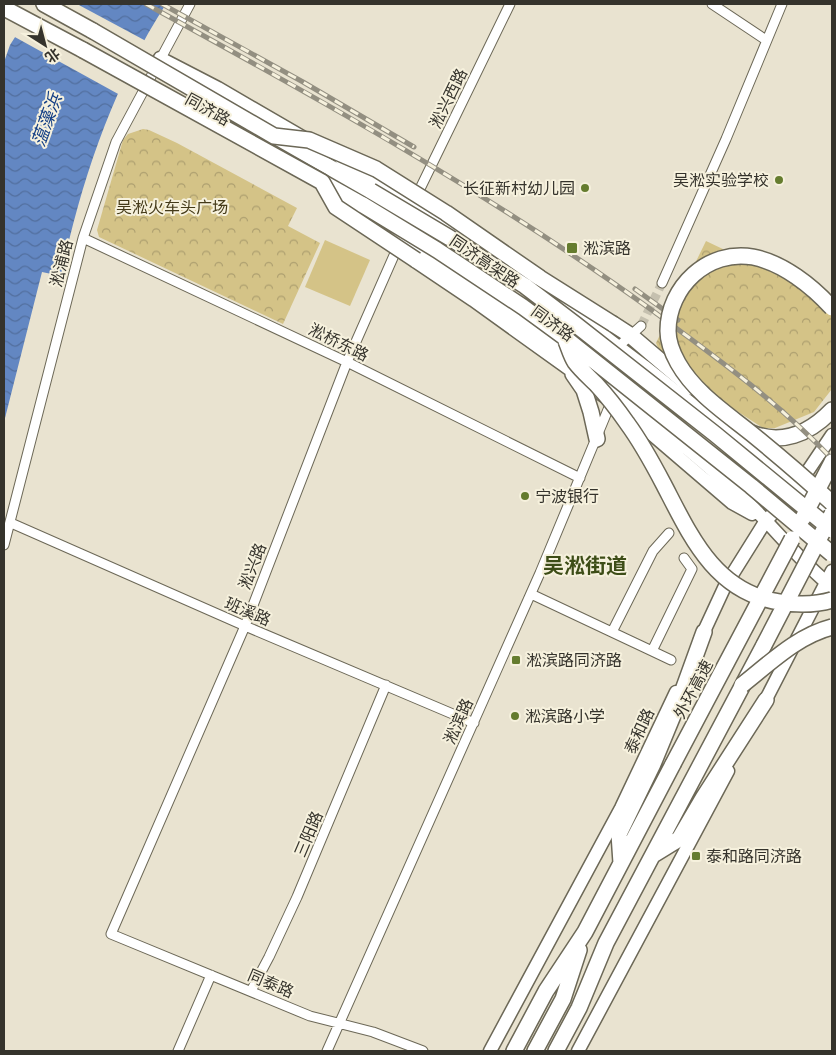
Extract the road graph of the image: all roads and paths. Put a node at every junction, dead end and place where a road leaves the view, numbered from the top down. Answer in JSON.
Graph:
{"nodes":[{"id":1,"x":44,"y":4,"type":"edge"},
{"id":2,"x":190,"y":4,"type":"edge"},
{"id":3,"x":510,"y":4,"type":"edge"},
{"id":4,"x":712,"y":4,"type":"edge"},
{"id":5,"x":782,"y":4,"type":"edge"},
{"id":6,"x":4,"y":8,"type":"edge"},
{"id":7,"x":766,"y":40,"type":"junction"},
{"id":8,"x":160,"y":58,"type":"junction"},
{"id":9,"x":144,"y":92,"type":"junction"},
{"id":10,"x":274,"y":136,"type":"junction"},
{"id":11,"x":322,"y":182,"type":"junction"},
{"id":12,"x":412,"y":204,"type":"junction"},
{"id":13,"x":83,"y":238,"type":"junction"},
{"id":14,"x":401,"y":239,"type":"junction"},
{"id":15,"x":662,"y":283,"type":"tunnel mouth"},
{"id":16,"x":832,"y":308,"type":"edge"},
{"id":17,"x":636,"y":331,"type":"junction"},
{"id":18,"x":564,"y":338,"type":"junction"},
{"id":19,"x":619,"y":346,"type":"junction"},
{"id":20,"x":347,"y":362,"type":"junction"},
{"id":21,"x":566,"y":364,"type":"junction"},
{"id":22,"x":644,"y":366,"type":"junction"},
{"id":23,"x":612,"y":400,"type":"junction"},
{"id":24,"x":628,"y":400,"type":"junction"},
{"id":25,"x":832,"y":410,"type":"edge"},
{"id":26,"x":832,"y":435,"type":"edge"},
{"id":27,"x":597,"y":438,"type":"junction"},
{"id":28,"x":832,"y":462,"type":"edge"},
{"id":29,"x":580,"y":478,"type":"junction"},
{"id":30,"x":797,"y":487,"type":"junction"},
{"id":31,"x":832,"y":503,"type":"edge"},
{"id":32,"x":832,"y":515,"type":"edge"},
{"id":33,"x":765,"y":522,"type":"junction"},
{"id":34,"x":10,"y":523,"type":"junction"},
{"id":35,"x":832,"y":530,"type":"edge"},
{"id":36,"x":670,"y":533,"type":"dead end"},
{"id":37,"x":4,"y":545,"type":"edge"},
{"id":38,"x":832,"y":554,"type":"edge"},
{"id":39,"x":684,"y":558,"type":"dead end"},
{"id":40,"x":830,"y":580,"type":"edge"},
{"id":41,"x":530,"y":594,"type":"junction"},
{"id":42,"x":832,"y":600,"type":"edge"},
{"id":43,"x":245,"y":626,"type":"junction"},
{"id":44,"x":832,"y":627,"type":"edge"},
{"id":45,"x":612,"y":632,"type":"junction"},
{"id":46,"x":704,"y":632,"type":"junction"},
{"id":47,"x":652,"y":651,"type":"junction"},
{"id":48,"x":671,"y":660,"type":"dead end"},
{"id":49,"x":386,"y":685,"type":"junction"},
{"id":50,"x":742,"y":685,"type":"junction"},
{"id":51,"x":766,"y":700,"type":"junction"},
{"id":52,"x":474,"y":722,"type":"junction"},
{"id":53,"x":652,"y":856,"type":"junction"},
{"id":54,"x":621,"y":863,"type":"junction"},
{"id":55,"x":584,"y":932,"type":"junction"},
{"id":56,"x":111,"y":934,"type":"joint"},
{"id":57,"x":606,"y":943,"type":"junction"},
{"id":58,"x":211,"y":975,"type":"junction"},
{"id":59,"x":251,"y":991,"type":"junction"},
{"id":60,"x":563,"y":999,"type":"junction"},
{"id":61,"x":339,"y":1024,"type":"junction"},
{"id":62,"x":178,"y":1051,"type":"edge"},
{"id":63,"x":328,"y":1051,"type":"edge"},
{"id":64,"x":423,"y":1051,"type":"edge"},
{"id":65,"x":490,"y":1051,"type":"edge"},
{"id":66,"x":514,"y":1051,"type":"edge"},
{"id":67,"x":535,"y":1051,"type":"edge"},
{"id":68,"x":556,"y":1051,"type":"edge"},
{"id":69,"x":578,"y":1051,"type":"edge"}],
"edges":[{"from":1,"to":10,"type":"highway","name":"同济高架路","bridge":true},
{"from":2,"to":8,"type":"street","name":"淞浦路"},
{"from":3,"to":12,"type":"street","name":"淞兴西路"},
{"from":4,"to":7,"type":"street"},
{"from":5,"to":7,"type":"street"},
{"from":6,"to":11,"type":"highway","name":"同济高架路","bridge":true},
{"from":7,"to":15,"type":"street"},
{"from":8,"to":9,"type":"street","name":"淞浦路"},
{"from":8,"to":12,"type":"main road","name":"同济路"},
{"from":9,"to":13,"type":"street","name":"淞浦路"},
{"from":9,"to":14,"type":"main road","name":"同济路"},
{"from":10,"to":17,"type":"highway","bridge":true},
{"from":10,"to":35,"type":"highway","name":"同济高架路","bridge":true},
{"from":11,"to":18,"type":"highway","name":"同济高架路","bridge":true},
{"from":11,"to":21,"type":"highway","bridge":true},
{"from":12,"to":14,"type":"street","name":"淞兴路"},
{"from":12,"to":19,"type":"main road","name":"同济路"},
{"from":13,"to":20,"type":"street","name":"淞桥东路"},
{"from":13,"to":34,"type":"street","name":"淞浦路"},
{"from":14,"to":20,"type":"street","name":"淞兴路"},
{"from":14,"to":24,"type":"main road","name":"同济路"},
{"from":16,"to":31,"type":"highway","bridge":true},
{"from":17,"to":19,"type":"street"},
{"from":17,"to":22,"type":"main road","name":"同济路"},
{"from":17,"to":25,"type":"highway"},
{"from":18,"to":38,"type":"highway","name":"同济高架路","bridge":true},
{"from":18,"to":42,"type":"highway","bridge":true},
{"from":19,"to":22,"type":"main road","name":"同济路"},
{"from":20,"to":29,"type":"street","name":"淞桥东路"},
{"from":20,"to":43,"type":"street","name":"淞兴路"},
{"from":21,"to":23,"type":"highway"},
{"from":21,"to":27,"type":"highway"},
{"from":22,"to":30,"type":"main road","name":"同济路"},
{"from":23,"to":24,"type":"highway"},
{"from":23,"to":27,"type":"street","name":"淞滨路"},
{"from":23,"to":33,"type":"main road","name":"同济路"},
{"from":24,"to":33,"type":"main road","name":"同济路"},
{"from":26,"to":30,"type":"main road","name":"泰和路"},
{"from":27,"to":29,"type":"street","name":"淞滨路"},
{"from":28,"to":54,"type":"highway","name":"外环高速","bridge":true},
{"from":29,"to":41,"type":"street","name":"淞滨路"},
{"from":30,"to":31,"type":"main road"},
{"from":30,"to":32,"type":"main road","name":"同济路"},
{"from":30,"to":33,"type":"main road","name":"泰和路"},
{"from":32,"to":50,"type":"highway","name":"外环高速","bridge":true},
{"from":33,"to":40,"type":"main road","name":"同济路"},
{"from":33,"to":46,"type":"main road","name":"泰和路"},
{"from":34,"to":37,"type":"street","name":"淞浦路"},
{"from":34,"to":43,"type":"street","name":"班溪路"},
{"from":36,"to":45,"type":"street"},
{"from":39,"to":47,"type":"street"},
{"from":40,"to":51,"type":"main road"},
{"from":41,"to":45,"type":"street"},
{"from":41,"to":52,"type":"street","name":"淞滨路"},
{"from":43,"to":49,"type":"street","name":"班溪路"},
{"from":43,"to":56,"type":"street","name":"淞兴路"},
{"from":44,"to":50,"type":"highway","bridge":true},
{"from":45,"to":47,"type":"street"},
{"from":46,"to":54,"type":"highway"},
{"from":46,"to":65,"type":"main road","name":"泰和路"},
{"from":47,"to":48,"type":"street"},
{"from":49,"to":52,"type":"street","name":"班溪路"},
{"from":49,"to":59,"type":"street","name":"三阳路"},
{"from":50,"to":53,"type":"highway","name":"外环高速"},
{"from":51,"to":53,"type":"highway"},
{"from":51,"to":69,"type":"main road"},
{"from":52,"to":61,"type":"street","name":"淞滨路"},
{"from":53,"to":57,"type":"highway","name":"外环高速"},
{"from":54,"to":55,"type":"highway","name":"外环高速"},
{"from":55,"to":60,"type":"highway","name":"外环高速"},
{"from":55,"to":66,"type":"highway","name":"外环高速"},
{"from":56,"to":58,"type":"street","name":"同泰路"},
{"from":57,"to":60,"type":"highway","name":"外环高速"},
{"from":57,"to":68,"type":"highway","name":"外环高速"},
{"from":58,"to":59,"type":"street","name":"同泰路"},
{"from":58,"to":62,"type":"street"},
{"from":59,"to":61,"type":"street","name":"同泰路"},
{"from":60,"to":67,"type":"highway","name":"外环高速"},
{"from":61,"to":63,"type":"street","name":"淞滨路"},
{"from":61,"to":64,"type":"street","name":"同泰路"}]}
